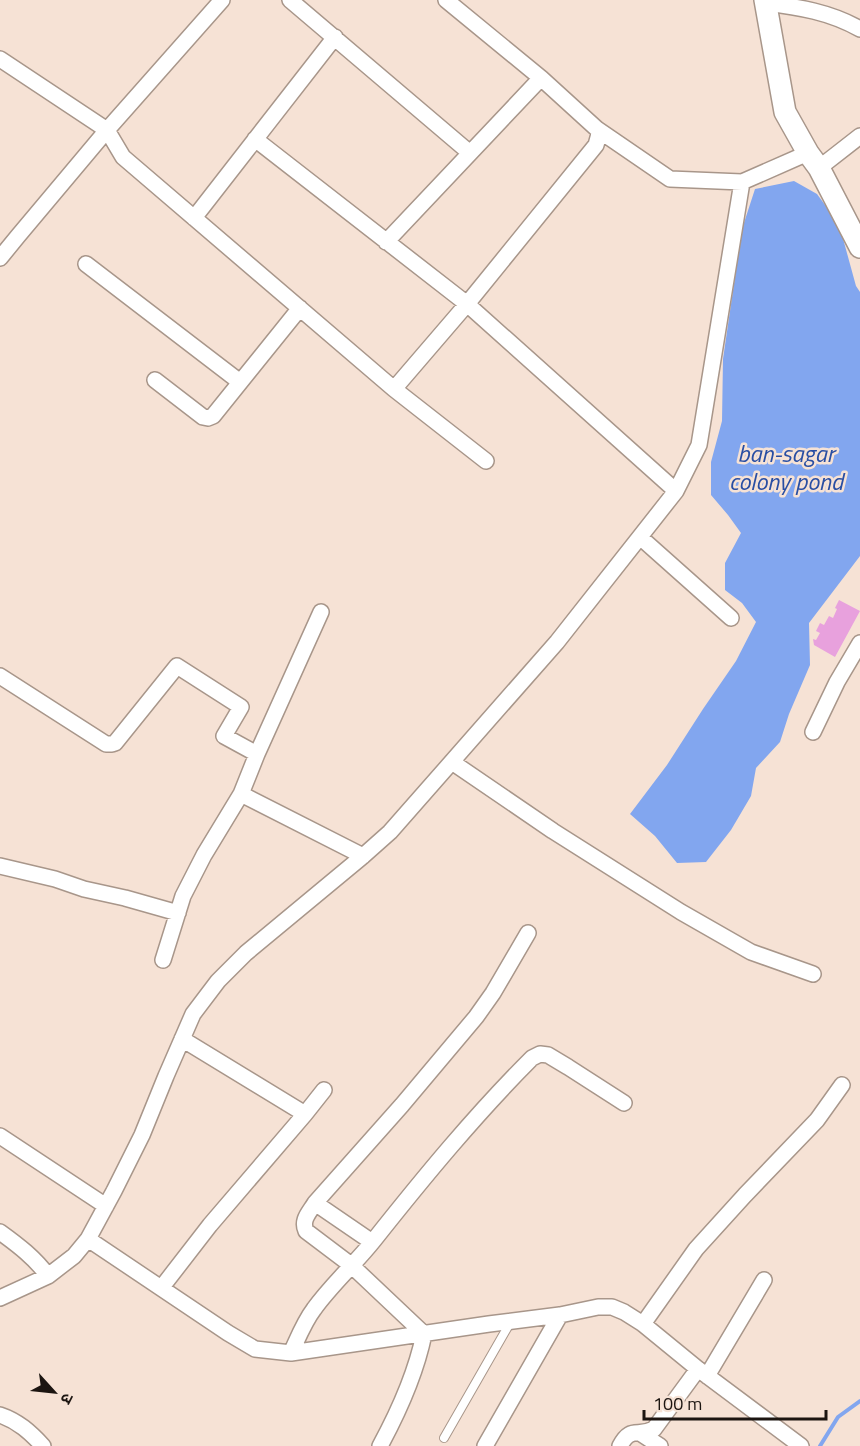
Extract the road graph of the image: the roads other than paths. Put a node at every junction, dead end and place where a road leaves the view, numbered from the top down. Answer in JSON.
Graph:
{"nodes":[{"id":1,"x":222,"y":0,"type":"edge"},
{"id":2,"x":290,"y":0,"type":"edge"},
{"id":3,"x":446,"y":0,"type":"edge"},
{"id":4,"x":765,"y":2,"type":"edge"},
{"id":5,"x":466,"y":6,"type":"edge"},
{"id":6,"x":860,"y":29,"type":"edge"},
{"id":7,"x":335,"y":38,"type":"junction"},
{"id":8,"x":0,"y":59,"type":"edge"},
{"id":9,"x":541,"y":78,"type":"junction"},
{"id":10,"x":597,"y":129,"type":"junction"},
{"id":11,"x":107,"y":130,"type":"junction"},
{"id":12,"x":860,"y":136,"type":"edge"},
{"id":13,"x":255,"y":139,"type":"junction"},
{"id":14,"x":470,"y":153,"type":"junction"},
{"id":15,"x":813,"y":160,"type":"junction"},
{"id":16,"x":742,"y":182,"type":"junction"},
{"id":17,"x":194,"y":218,"type":"junction"},
{"id":18,"x":386,"y":242,"type":"junction"},
{"id":19,"x":860,"y":247,"type":"edge"},
{"id":20,"x":0,"y":258,"type":"edge"},
{"id":21,"x":86,"y":264,"type":"dead end"},
{"id":22,"x":467,"y":304,"type":"junction"},
{"id":23,"x":300,"y":309,"type":"junction"},
{"id":24,"x":155,"y":380,"type":"dead end"},
{"id":25,"x":240,"y":382,"type":"junction"},
{"id":26,"x":394,"y":389,"type":"junction"},
{"id":27,"x":486,"y":461,"type":"dead end"},
{"id":28,"x":676,"y":491,"type":"junction"},
{"id":29,"x":640,"y":537,"type":"junction"},
{"id":30,"x":321,"y":612,"type":"dead end"},
{"id":31,"x":731,"y":618,"type":"dead end"},
{"id":32,"x":860,"y":643,"type":"edge"},
{"id":33,"x":0,"y":676,"type":"edge"},
{"id":34,"x":813,"y":732,"type":"dead end"},
{"id":35,"x":256,"y":753,"type":"junction"},
{"id":36,"x":452,"y":762,"type":"junction"},
{"id":37,"x":241,"y":794,"type":"junction"},
{"id":38,"x":363,"y":856,"type":"junction"},
{"id":39,"x":0,"y":866,"type":"edge"},
{"id":40,"x":178,"y":913,"type":"junction"},
{"id":41,"x":528,"y":933,"type":"dead end"},
{"id":42,"x":163,"y":960,"type":"dead end"},
{"id":43,"x":813,"y":974,"type":"dead end"},
{"id":44,"x":182,"y":1039,"type":"junction"},
{"id":45,"x":842,"y":1085,"type":"dead end"},
{"id":46,"x":324,"y":1090,"type":"dead end"},
{"id":47,"x":624,"y":1103,"type":"dead end"},
{"id":48,"x":305,"y":1114,"type":"junction"},
{"id":49,"x":0,"y":1136,"type":"edge"},
{"id":50,"x":315,"y":1203,"type":"junction"},
{"id":51,"x":106,"y":1206,"type":"junction"},
{"id":52,"x":0,"y":1232,"type":"edge"},
{"id":53,"x":88,"y":1239,"type":"junction"},
{"id":54,"x":372,"y":1242,"type":"junction"},
{"id":55,"x":351,"y":1265,"type":"junction"},
{"id":56,"x":48,"y":1276,"type":"junction"},
{"id":57,"x":764,"y":1280,"type":"dead end"},
{"id":58,"x":162,"y":1287,"type":"junction"},
{"id":59,"x":3,"y":1294,"type":"edge"},
{"id":60,"x":560,"y":1315,"type":"junction"},
{"id":61,"x":511,"y":1321,"type":"junction"},
{"id":62,"x":643,"y":1324,"type":"junction"},
{"id":63,"x":423,"y":1334,"type":"junction"},
{"id":64,"x":291,"y":1353,"type":"junction"},
{"id":65,"x":702,"y":1372,"type":"junction"},
{"id":66,"x":0,"y":1415,"type":"edge"},
{"id":67,"x":640,"y":1433,"type":"junction"},
{"id":68,"x":444,"y":1438,"type":"dead end"},
{"id":69,"x":43,"y":1446,"type":"edge"},
{"id":70,"x":380,"y":1446,"type":"edge"},
{"id":71,"x":485,"y":1446,"type":"edge"},
{"id":72,"x":620,"y":1446,"type":"edge"},
{"id":73,"x":660,"y":1446,"type":"edge"},
{"id":74,"x":801,"y":1446,"type":"edge"}],
"edges":[{"from":1,"to":11,"type":"street"},
{"from":2,"to":7,"type":"street"},
{"from":3,"to":5,"type":"street"},
{"from":4,"to":6,"type":"street"},
{"from":4,"to":15,"type":"main road"},
{"from":5,"to":9,"type":"street"},
{"from":7,"to":13,"type":"street"},
{"from":7,"to":14,"type":"street"},
{"from":8,"to":11,"type":"street"},
{"from":9,"to":10,"type":"street"},
{"from":9,"to":14,"type":"street"},
{"from":10,"to":16,"type":"street"},
{"from":10,"to":22,"type":"street"},
{"from":11,"to":17,"type":"street"},
{"from":11,"to":20,"type":"street"},
{"from":12,"to":15,"type":"street"},
{"from":13,"to":17,"type":"street"},
{"from":13,"to":18,"type":"street"},
{"from":14,"to":18,"type":"street"},
{"from":15,"to":16,"type":"street"},
{"from":15,"to":19,"type":"main road"},
{"from":16,"to":28,"type":"street"},
{"from":17,"to":23,"type":"street"},
{"from":18,"to":22,"type":"street"},
{"from":21,"to":25,"type":"street"},
{"from":22,"to":26,"type":"street"},
{"from":22,"to":28,"type":"street"},
{"from":23,"to":25,"type":"street"},
{"from":23,"to":26,"type":"street"},
{"from":24,"to":25,"type":"street"},
{"from":26,"to":27,"type":"street"},
{"from":28,"to":29,"type":"street"},
{"from":29,"to":31,"type":"street"},
{"from":29,"to":36,"type":"street"},
{"from":30,"to":35,"type":"street"},
{"from":32,"to":34,"type":"street"},
{"from":33,"to":35,"type":"street"},
{"from":35,"to":37,"type":"street"},
{"from":36,"to":38,"type":"street"},
{"from":36,"to":43,"type":"street"},
{"from":37,"to":38,"type":"street"},
{"from":37,"to":40,"type":"street"},
{"from":38,"to":44,"type":"street"},
{"from":39,"to":40,"type":"street"},
{"from":40,"to":42,"type":"street"},
{"from":41,"to":50,"type":"street"},
{"from":44,"to":48,"type":"street"},
{"from":44,"to":51,"type":"street"},
{"from":45,"to":62,"type":"street"},
{"from":46,"to":48,"type":"street"},
{"from":47,"to":54,"type":"street"},
{"from":48,"to":58,"type":"street"},
{"from":49,"to":51,"type":"street"},
{"from":50,"to":54,"type":"street"},
{"from":50,"to":55,"type":"street"},
{"from":51,"to":53,"type":"street"},
{"from":52,"to":56,"type":"street"},
{"from":53,"to":56,"type":"street"},
{"from":53,"to":58,"type":"street"},
{"from":54,"to":55,"type":"street"},
{"from":55,"to":63,"type":"street"},
{"from":55,"to":64,"type":"street"},
{"from":56,"to":59,"type":"street"},
{"from":57,"to":65,"type":"street"},
{"from":58,"to":64,"type":"street"},
{"from":60,"to":61,"type":"street"},
{"from":60,"to":62,"type":"street"},
{"from":60,"to":71,"type":"street"},
{"from":61,"to":63,"type":"street"},
{"from":61,"to":68,"type":"lane"},
{"from":62,"to":65,"type":"street"},
{"from":63,"to":64,"type":"street"},
{"from":63,"to":70,"type":"street"},
{"from":65,"to":67,"type":"street"},
{"from":65,"to":74,"type":"street"},
{"from":66,"to":69,"type":"street"},
{"from":67,"to":72,"type":"street"},
{"from":67,"to":73,"type":"street"}]}
